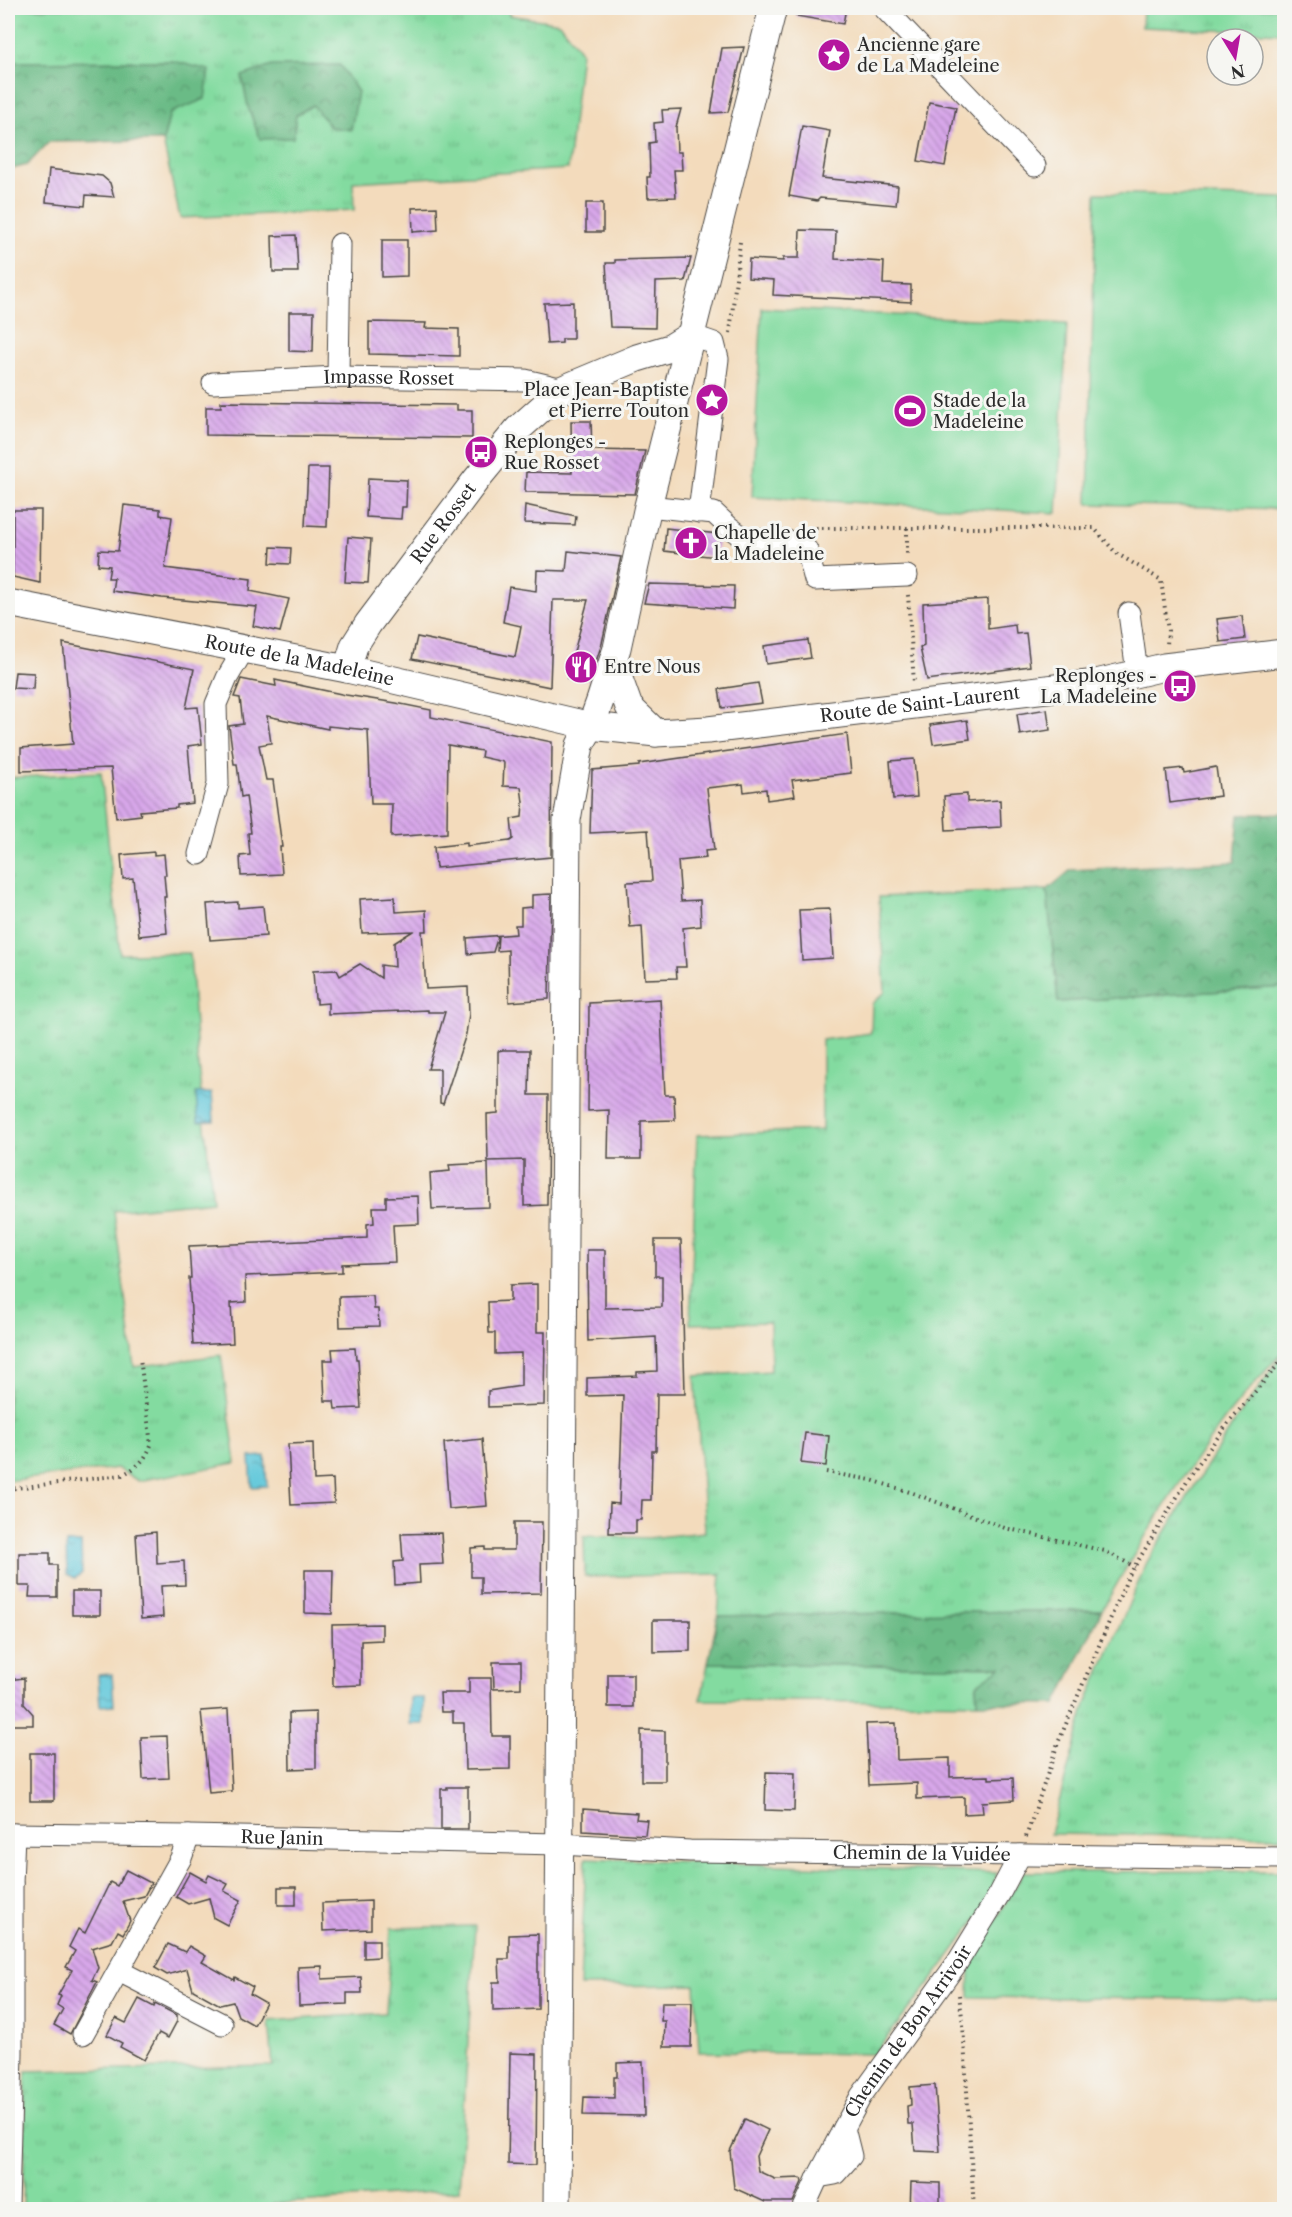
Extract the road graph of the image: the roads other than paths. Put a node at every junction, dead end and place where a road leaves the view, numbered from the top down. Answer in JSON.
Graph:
{"nodes":[{"id":1,"x":773,"y":8,"type":"edge"},
{"id":2,"x":884,"y":8,"type":"edge"},
{"id":3,"x":1035,"y":166,"type":"dead end"},
{"id":4,"x":340,"y":244,"type":"dead end"},
{"id":5,"x":691,"y":335,"type":"junction"},
{"id":6,"x":338,"y":377,"type":"junction"},
{"id":7,"x":213,"y":383,"type":"dead end"},
{"id":8,"x":563,"y":388,"type":"junction"},
{"id":9,"x":648,"y":506,"type":"junction"},
{"id":10,"x":699,"y":512,"type":"junction"},
{"id":11,"x":907,"y":576,"type":"road end"},
{"id":12,"x":8,"y":603,"type":"edge"},
{"id":13,"x":1130,"y":613,"type":"dead end"},
{"id":14,"x":244,"y":649,"type":"junction"},
{"id":15,"x":1284,"y":653,"type":"edge"},
{"id":16,"x":613,"y":662,"type":"junction"},
{"id":17,"x":347,"y":669,"type":"junction"},
{"id":18,"x":1137,"y":672,"type":"junction"},
{"id":19,"x":591,"y":726,"type":"junction"},
{"id":20,"x":656,"y":733,"type":"junction"},
{"id":21,"x":199,"y":854,"type":"dead end"},
{"id":22,"x":11,"y":1834,"type":"edge"},
{"id":23,"x":189,"y":1836,"type":"junction"},
{"id":24,"x":559,"y":1844,"type":"junction"},
{"id":25,"x":1020,"y":1855,"type":"junction"},
{"id":26,"x":1284,"y":1858,"type":"edge"},
{"id":27,"x":10,"y":1884,"type":"edge"},
{"id":28,"x":119,"y":1971,"type":"junction"},
{"id":29,"x":222,"y":2024,"type":"dead end"},
{"id":30,"x":83,"y":2034,"type":"dead end"},
{"id":31,"x":10,"y":2053,"type":"edge"},
{"id":32,"x":8,"y":2206,"type":"edge"},
{"id":33,"x":557,"y":2210,"type":"edge"},
{"id":34,"x":803,"y":2210,"type":"edge"}],
"edges":[{"from":1,"to":5,"type":"main road"},
{"from":2,"to":3,"type":"street"},
{"from":4,"to":6,"type":"street"},
{"from":5,"to":8,"type":"main road","name":"Rue Rosset"},
{"from":5,"to":9,"type":"main road"},
{"from":5,"to":10,"type":"street"},
{"from":6,"to":7,"type":"street","name":"Impasse Rosset"},
{"from":6,"to":8,"type":"street","name":"Impasse Rosset"},
{"from":8,"to":17,"type":"main road","name":"Rue Rosset"},
{"from":9,"to":10,"type":"street"},
{"from":9,"to":16,"type":"main road"},
{"from":10,"to":11,"type":"street"},
{"from":12,"to":14,"type":"main road","name":"Route de la Madeleine"},
{"from":13,"to":18,"type":"street"},
{"from":14,"to":17,"type":"main road","name":"Route de la Madeleine"},
{"from":14,"to":21,"type":"street"},
{"from":15,"to":18,"type":"main road","name":"Route de Saint-Laurent"},
{"from":16,"to":19,"type":"main road"},
{"from":16,"to":20,"type":"main road"},
{"from":17,"to":19,"type":"main road","name":"Route de la Madeleine"},
{"from":18,"to":20,"type":"main road","name":"Route de Saint-Laurent"},
{"from":19,"to":20,"type":"main road","name":"Route de Saint-Laurent"},
{"from":19,"to":24,"type":"main road"},
{"from":22,"to":23,"type":"street","name":"Rue Janin"},
{"from":22,"to":27,"type":"street"},
{"from":23,"to":24,"type":"street","name":"Rue Janin"},
{"from":23,"to":28,"type":"street"},
{"from":24,"to":25,"type":"street","name":"Chemin de la Vuidée"},
{"from":24,"to":33,"type":"main road"},
{"from":25,"to":26,"type":"street","name":"Chemin de la Vuidée"},
{"from":25,"to":34,"type":"street","name":"Chemin de Bon Arrivoir"},
{"from":27,"to":31,"type":"street"},
{"from":28,"to":29,"type":"street"},
{"from":28,"to":30,"type":"street"},
{"from":31,"to":32,"type":"street"}]}
